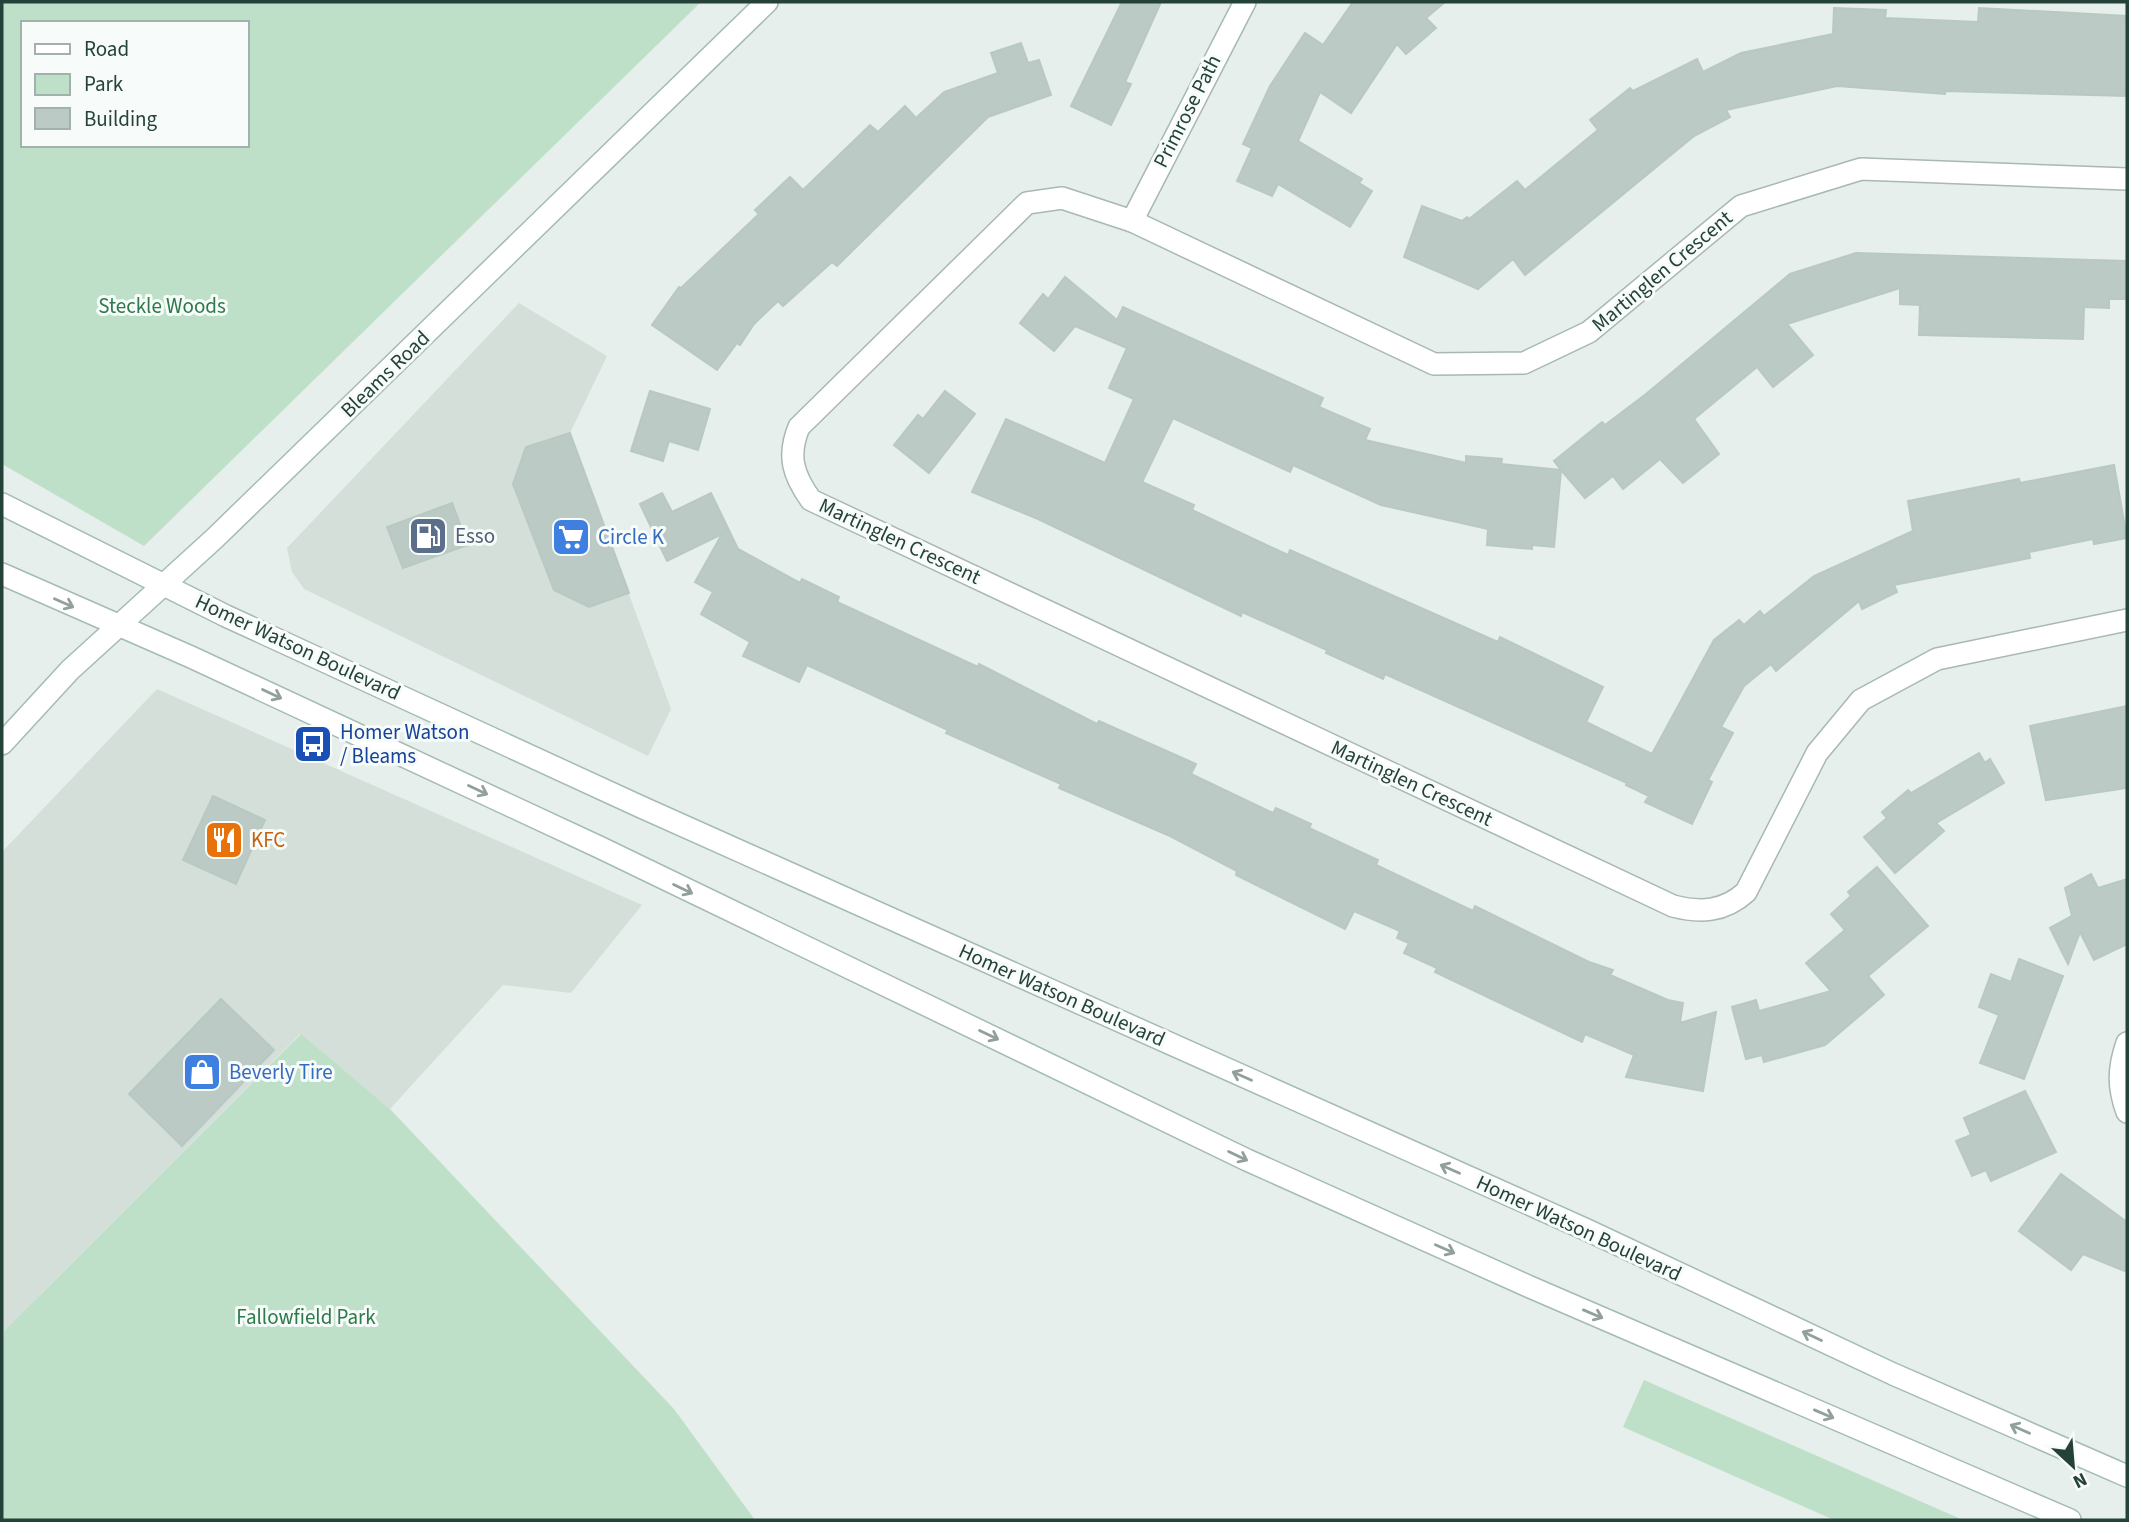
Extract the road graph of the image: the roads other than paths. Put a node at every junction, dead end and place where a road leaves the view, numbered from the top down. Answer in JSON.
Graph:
{"nodes":[{"id":1,"x":767,"y":2,"type":"edge"},
{"id":2,"x":1245,"y":2,"type":"edge"},
{"id":3,"x":2127,"y":179,"type":"edge"},
{"id":4,"x":1132,"y":221,"type":"junction"},
{"id":5,"x":2,"y":504,"type":"edge"},
{"id":6,"x":2,"y":574,"type":"edge"},
{"id":7,"x":165,"y":584,"type":"junction"},
{"id":8,"x":2127,"y":620,"type":"edge"},
{"id":9,"x":119,"y":627,"type":"junction"},
{"id":10,"x":2,"y":744,"type":"edge"},
{"id":11,"x":2127,"y":1043,"type":"edge"},
{"id":12,"x":2127,"y":1112,"type":"edge"},
{"id":13,"x":2127,"y":1476,"type":"edge"},
{"id":14,"x":2070,"y":1520,"type":"edge"}],
"edges":[{"from":1,"to":7,"type":"main road","name":"Bleams Road"},
{"from":2,"to":4,"type":"main road","name":"Primrose Path"},
{"from":3,"to":4,"type":"main road","name":"Martinglen Crescent"},
{"from":4,"to":8,"type":"main road","name":"Martinglen Crescent"},
{"from":5,"to":7,"type":"main road","name":"Homer Watson Boulevard"},
{"from":6,"to":9,"type":"main road","one_way":true},
{"from":7,"to":9,"type":"main road","name":"Bleams Road"},
{"from":13,"to":7,"type":"main road","name":"Homer Watson Boulevard","one_way":true},
{"from":9,"to":10,"type":"main road","name":"Bleams Road"},
{"from":9,"to":14,"type":"main road","one_way":true},
{"from":11,"to":12,"type":"main road"}]}
